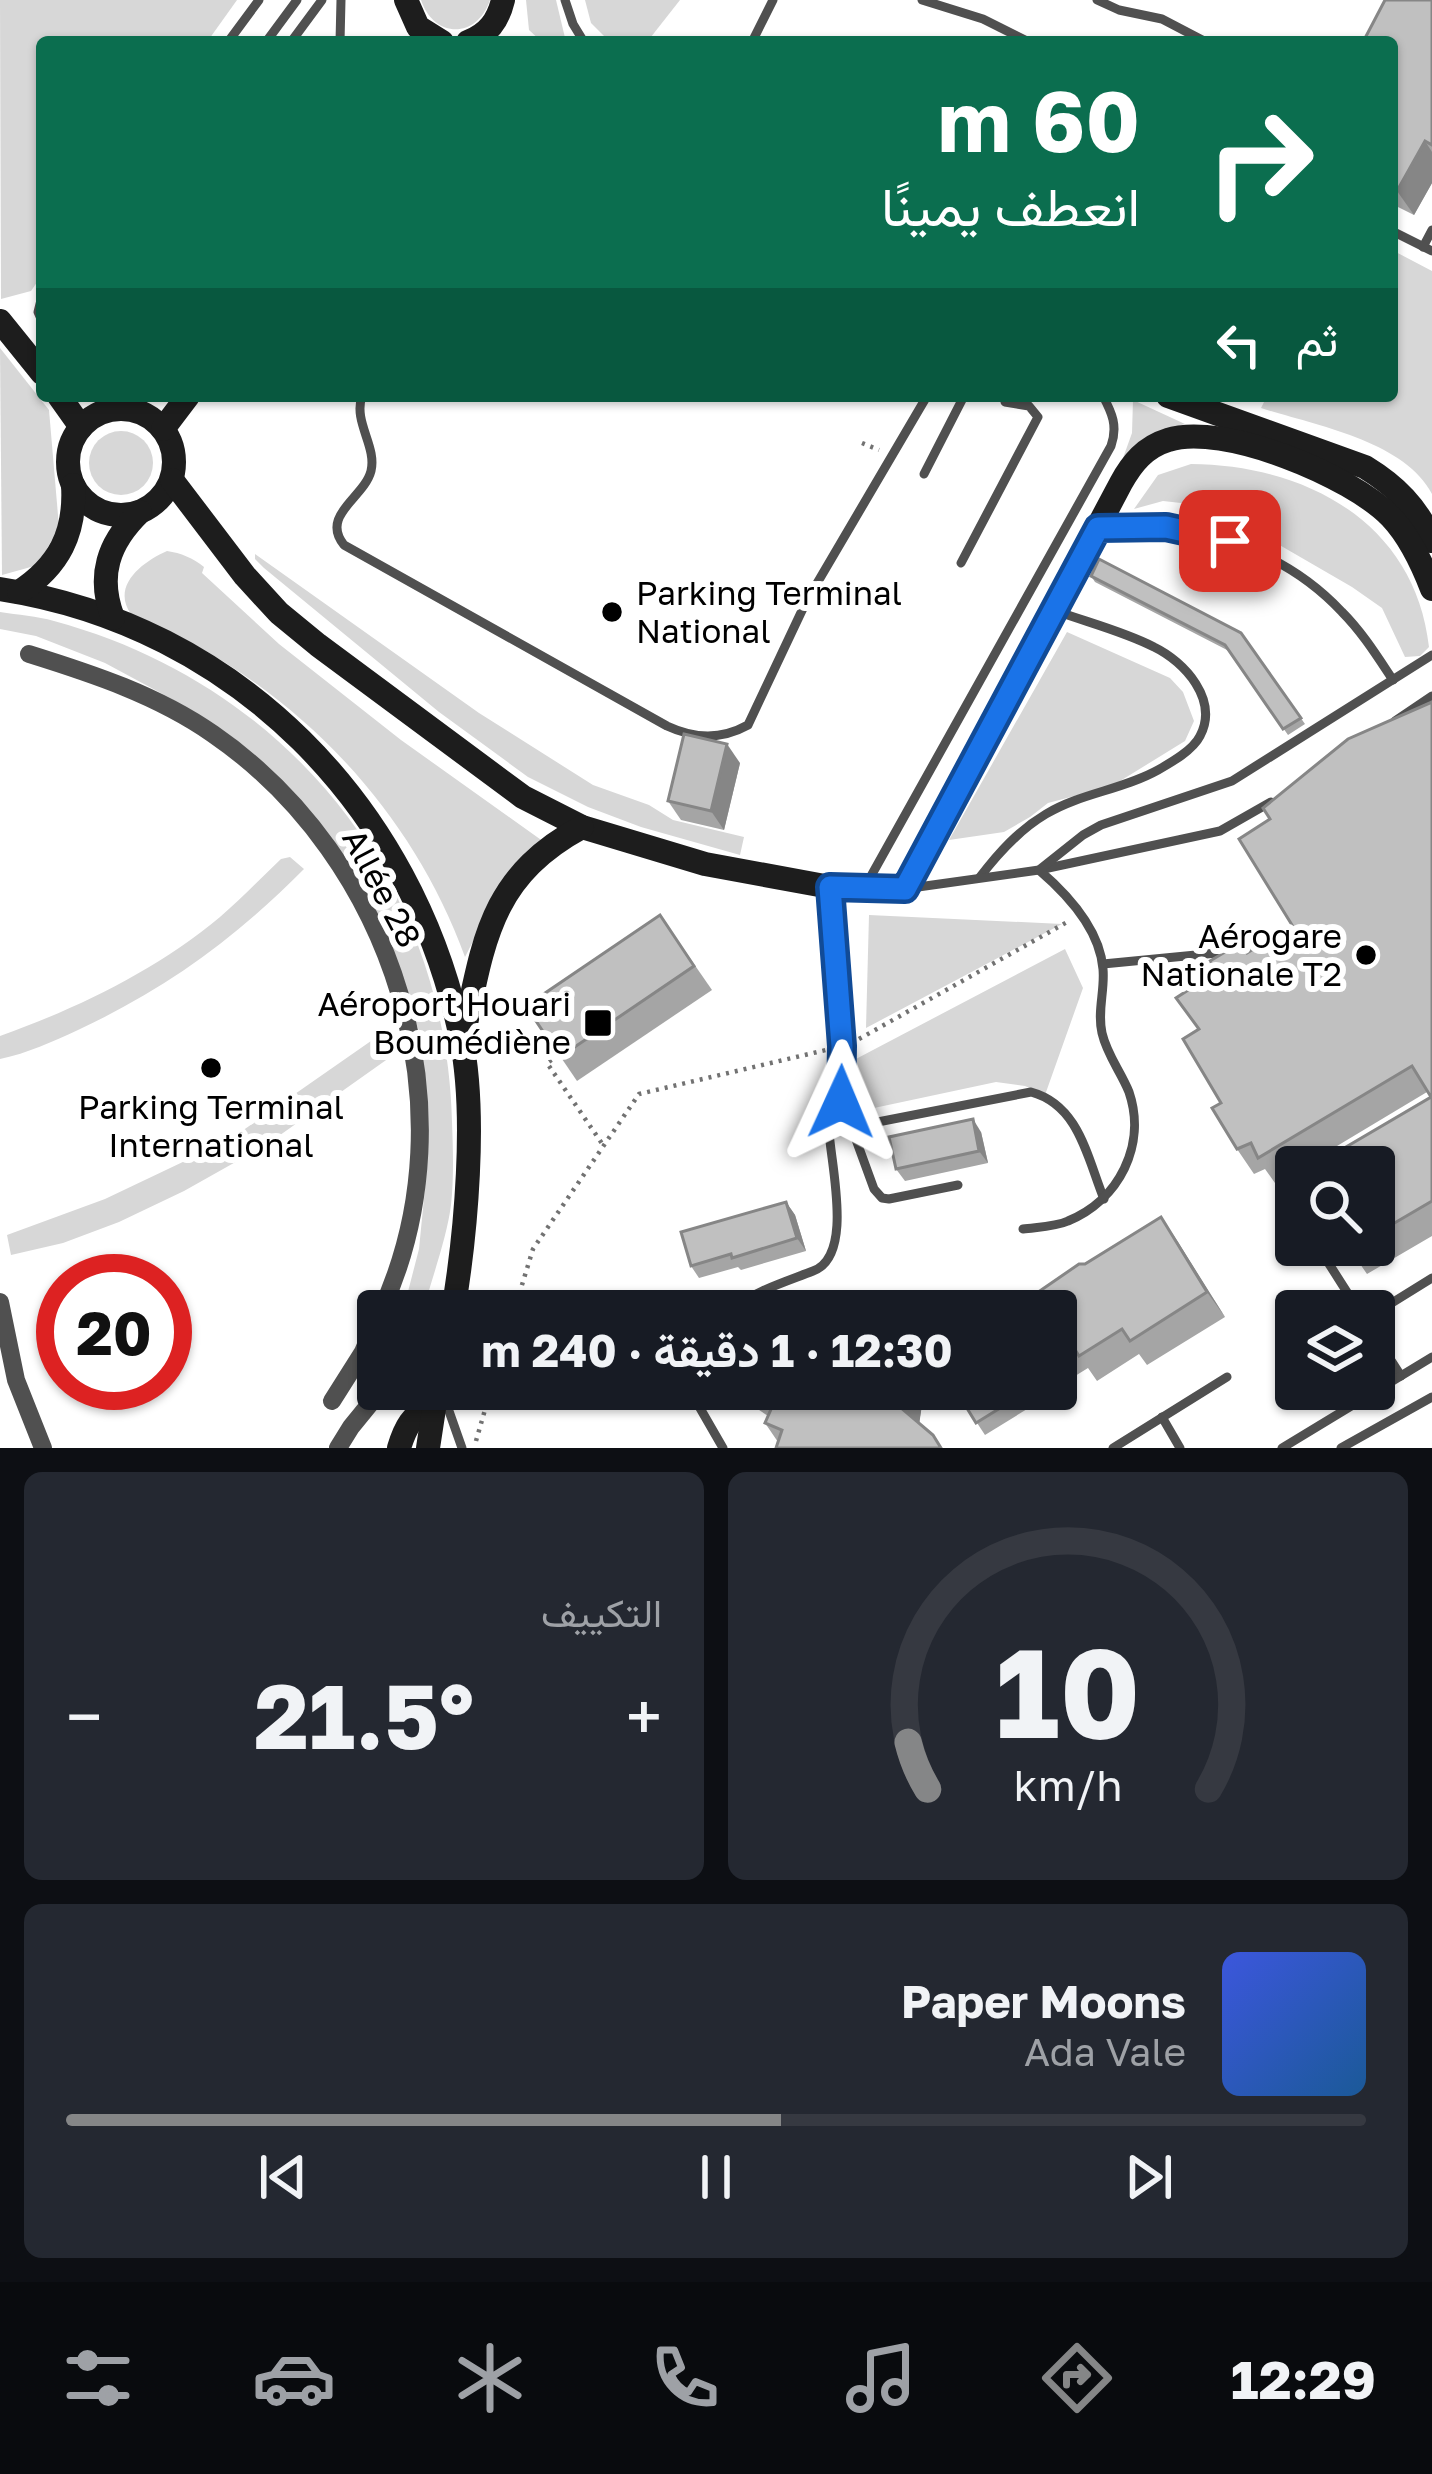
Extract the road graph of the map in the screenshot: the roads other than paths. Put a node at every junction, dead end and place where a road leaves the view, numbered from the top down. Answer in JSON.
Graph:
{"nodes":[{"id":1,"x":259,"y":0,"type":"edge"},
{"id":2,"x":297,"y":0,"type":"edge"},
{"id":3,"x":322,"y":0,"type":"edge"},
{"id":4,"x":340,"y":0,"type":"edge"},
{"id":5,"x":503,"y":0,"type":"edge"},
{"id":6,"x":565,"y":0,"type":"edge"},
{"id":7,"x":772,"y":0,"type":"edge"},
{"id":8,"x":922,"y":0,"type":"edge"},
{"id":9,"x":1097,"y":0,"type":"edge"},
{"id":10,"x":409,"y":9,"type":"edge"},
{"id":11,"x":232,"y":36,"type":"edge"},
{"id":12,"x":270,"y":36,"type":"edge"},
{"id":13,"x":295,"y":36,"type":"edge"},
{"id":14,"x":340,"y":36,"type":"edge"},
{"id":15,"x":429,"y":36,"type":"edge"},
{"id":16,"x":487,"y":36,"type":"edge"},
{"id":17,"x":580,"y":36,"type":"edge"},
{"id":18,"x":755,"y":36,"type":"edge"},
{"id":19,"x":1016,"y":36,"type":"edge"},
{"id":20,"x":1195,"y":36,"type":"edge"},
{"id":21,"x":1432,"y":230,"type":"edge"},
{"id":22,"x":1398,"y":234,"type":"edge"},
{"id":23,"x":1428,"y":249,"type":"edge"},
{"id":24,"x":0,"y":322,"type":"edge"},
{"id":25,"x":36,"y":367,"type":"edge"},
{"id":26,"x":63,"y":402,"type":"edge"},
{"id":27,"x":361,"y":402,"type":"edge"},
{"id":28,"x":923,"y":402,"type":"edge"},
{"id":29,"x":961,"y":402,"type":"edge"},
{"id":30,"x":1106,"y":402,"type":"edge"},
{"id":31,"x":1185,"y":402,"type":"edge"},
{"id":32,"x":1005,"y":403,"type":"dead end"},
{"id":33,"x":146,"y":409,"type":"edge"},
{"id":34,"x":81,"y":427,"type":"junction"},
{"id":35,"x":924,"y":474,"type":"dead end"},
{"id":36,"x":172,"y":480,"type":"junction"},
{"id":37,"x":73,"y":485,"type":"junction"},
{"id":38,"x":140,"y":512,"type":"junction"},
{"id":39,"x":1098,"y":528,"type":"junction"},
{"id":40,"x":1432,"y":541,"type":"edge"},
{"id":41,"x":962,"y":563,"type":"dead end"},
{"id":42,"x":1432,"y":589,"type":"edge"},
{"id":43,"x":10,"y":590,"type":"edge"},
{"id":44,"x":1055,"y":610,"type":"junction"},
{"id":45,"x":113,"y":618,"type":"junction"},
{"id":46,"x":29,"y":654,"type":"dead end"},
{"id":47,"x":1432,"y":655,"type":"edge"},
{"id":48,"x":1393,"y":680,"type":"junction"},
{"id":49,"x":1432,"y":696,"type":"edge"},
{"id":50,"x":1386,"y":727,"type":"edge"},
{"id":51,"x":1276,"y":799,"type":"edge"},
{"id":52,"x":582,"y":827,"type":"junction"},
{"id":53,"x":1039,"y":871,"type":"junction"},
{"id":54,"x":980,"y":877,"type":"junction"},
{"id":55,"x":830,"y":887,"type":"junction"},
{"id":56,"x":905,"y":889,"type":"junction"},
{"id":57,"x":863,"y":890,"type":"junction"},
{"id":58,"x":1264,"y":949,"type":"edge"},
{"id":59,"x":1103,"y":964,"type":"junction"},
{"id":60,"x":462,"y":1042,"type":"junction"},
{"id":61,"x":850,"y":1127,"type":"junction"},
{"id":62,"x":829,"y":1131,"type":"junction"},
{"id":63,"x":806,"y":1136,"type":"dead end"},
{"id":64,"x":958,"y":1185,"type":"dead end"},
{"id":65,"x":1104,"y":1199,"type":"junction"},
{"id":66,"x":1023,"y":1228,"type":"dead end"},
{"id":67,"x":462,"y":1241,"type":"junction"},
{"id":68,"x":1432,"y":1278,"type":"edge"},
{"id":69,"x":389,"y":1290,"type":"edge"},
{"id":70,"x":447,"y":1290,"type":"edge"},
{"id":71,"x":456,"y":1290,"type":"edge"},
{"id":72,"x":763,"y":1290,"type":"edge"},
{"id":73,"x":0,"y":1302,"type":"edge"},
{"id":74,"x":1395,"y":1302,"type":"edge"},
{"id":75,"x":1432,"y":1357,"type":"edge"},
{"id":76,"x":357,"y":1361,"type":"edge"},
{"id":77,"x":1395,"y":1367,"type":"edge"},
{"id":78,"x":1401,"y":1376,"type":"junction"},
{"id":79,"x":1227,"y":1377,"type":"dead end"},
{"id":80,"x":1432,"y":1397,"type":"edge"},
{"id":81,"x":332,"y":1401,"type":"dead end"},
{"id":82,"x":365,"y":1410,"type":"edge"},
{"id":83,"x":423,"y":1410,"type":"edge"},
{"id":84,"x":434,"y":1410,"type":"edge"},
{"id":85,"x":444,"y":1410,"type":"edge"},
{"id":86,"x":701,"y":1410,"type":"edge"},
{"id":87,"x":1162,"y":1418,"type":"junction"},
{"id":88,"x":43,"y":1448,"type":"edge"},
{"id":89,"x":338,"y":1448,"type":"edge"},
{"id":90,"x":399,"y":1448,"type":"edge"},
{"id":91,"x":428,"y":1448,"type":"edge"},
{"id":92,"x":462,"y":1448,"type":"edge"},
{"id":93,"x":724,"y":1448,"type":"edge"},
{"id":94,"x":1112,"y":1448,"type":"edge"},
{"id":95,"x":1180,"y":1448,"type":"edge"},
{"id":96,"x":1282,"y":1448,"type":"edge"},
{"id":97,"x":1341,"y":1448,"type":"edge"}],
"edges":[{"from":1,"to":11,"type":"lane"},
{"from":2,"to":12,"type":"lane"},
{"from":3,"to":13,"type":"lane"},
{"from":4,"to":14,"type":"lane"},
{"from":5,"to":16,"type":"street"},
{"from":6,"to":17,"type":"lane"},
{"from":7,"to":18,"type":"lane"},
{"from":8,"to":19,"type":"lane"},
{"from":9,"to":20,"type":"lane"},
{"from":10,"to":15,"type":"street"},
{"from":21,"to":23,"type":"lane"},
{"from":22,"to":23,"type":"lane"},
{"from":24,"to":25,"type":"street"},
{"from":26,"to":34,"type":"street"},
{"from":27,"to":28,"type":"lane"},
{"from":29,"to":35,"type":"lane"},
{"from":30,"to":57,"type":"lane"},
{"from":31,"to":40,"type":"street"},
{"from":32,"to":41,"type":"lane"},
{"from":33,"to":34,"type":"street"},
{"from":33,"to":36,"type":"street"},
{"from":34,"to":37,"type":"street"},
{"from":36,"to":38,"type":"street"},
{"from":36,"to":52,"type":"street"},
{"from":37,"to":38,"type":"street"},
{"from":37,"to":43,"type":"street"},
{"from":38,"to":45,"type":"street"},
{"from":39,"to":42,"type":"street"},
{"from":39,"to":44,"type":"street"},
{"from":39,"to":48,"type":"lane"},
{"from":43,"to":45,"type":"street"},
{"from":44,"to":54,"type":"lane"},
{"from":44,"to":56,"type":"street"},
{"from":45,"to":60,"type":"street"},
{"from":46,"to":69,"type":"street","name":"Allée 28"},
{"from":47,"to":48,"type":"lane"},
{"from":48,"to":53,"type":"lane"},
{"from":49,"to":50,"type":"lane"},
{"from":51,"to":53,"type":"lane"},
{"from":52,"to":55,"type":"street"},
{"from":52,"to":60,"type":"street"},
{"from":53,"to":54,"type":"lane"},
{"from":53,"to":59,"type":"lane"},
{"from":54,"to":56,"type":"lane"},
{"from":55,"to":57,"type":"street"},
{"from":55,"to":61,"type":"lane"},
{"from":56,"to":57,"type":"street"},
{"from":58,"to":59,"type":"lane"},
{"from":59,"to":65,"type":"lane"},
{"from":60,"to":67,"type":"street"},
{"from":61,"to":62,"type":"lane"},
{"from":61,"to":64,"type":"lane"},
{"from":61,"to":65,"type":"lane"},
{"from":62,"to":63,"type":"lane"},
{"from":62,"to":72,"type":"lane"},
{"from":65,"to":66,"type":"lane"},
{"from":67,"to":70,"type":"street"},
{"from":67,"to":71,"type":"street"},
{"from":68,"to":74,"type":"lane"},
{"from":73,"to":88,"type":"street"},
{"from":75,"to":78,"type":"lane"},
{"from":76,"to":81,"type":"street","name":"Allée 28"},
{"from":77,"to":78,"type":"lane"},
{"from":78,"to":96,"type":"lane"},
{"from":79,"to":87,"type":"lane"},
{"from":80,"to":97,"type":"lane"},
{"from":82,"to":89,"type":"street"},
{"from":83,"to":90,"type":"street"},
{"from":84,"to":91,"type":"street"},
{"from":85,"to":92,"type":"lane"},
{"from":86,"to":93,"type":"lane"},
{"from":87,"to":94,"type":"lane"},
{"from":87,"to":95,"type":"lane"}]}
